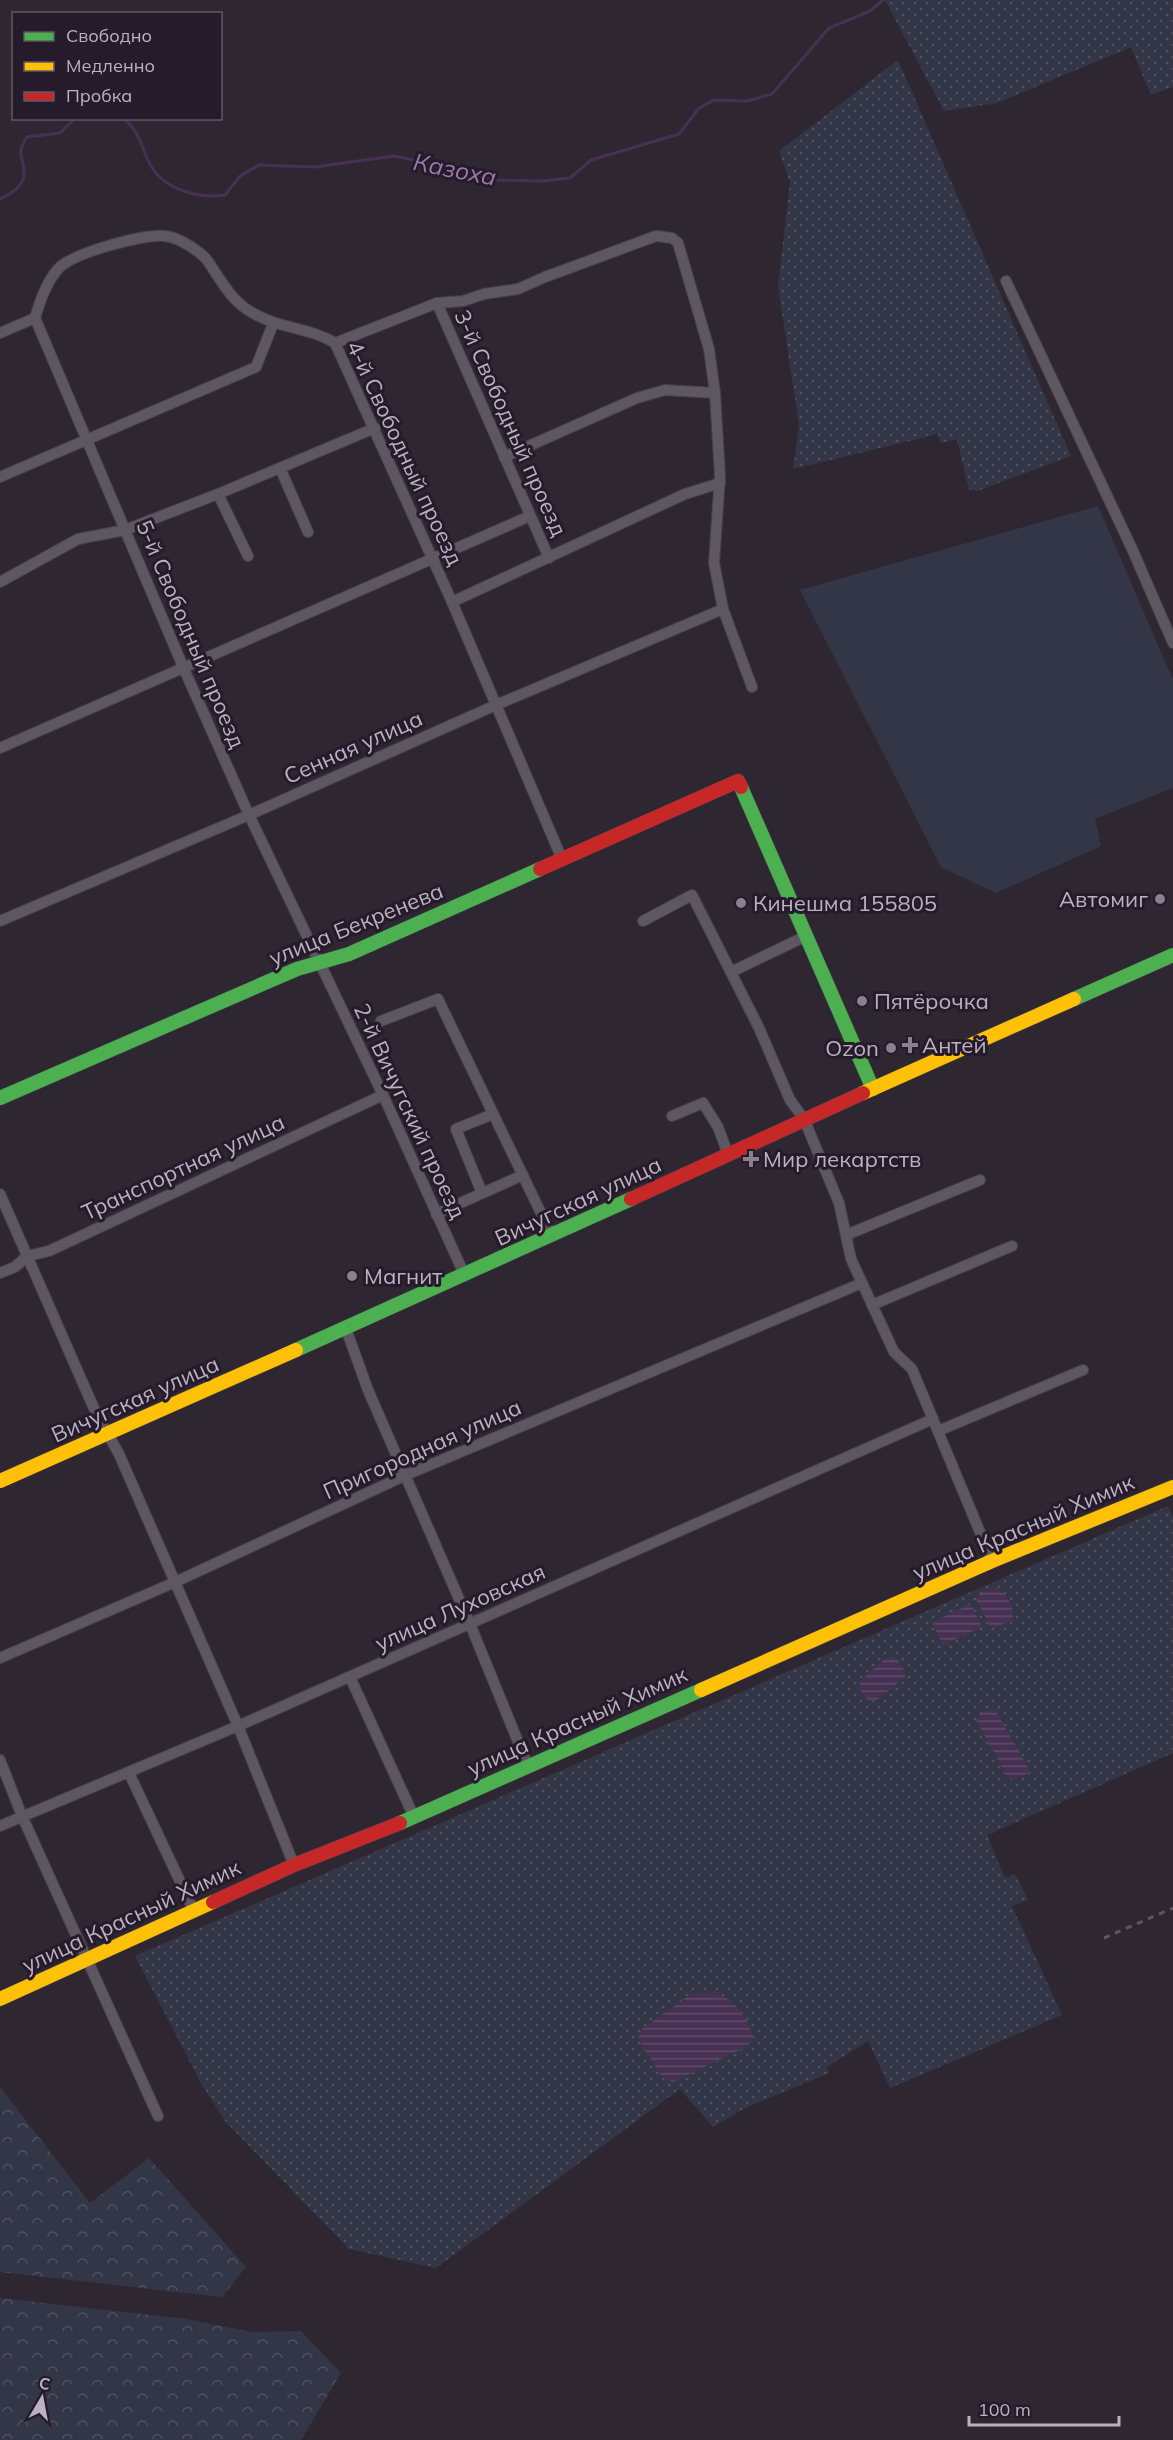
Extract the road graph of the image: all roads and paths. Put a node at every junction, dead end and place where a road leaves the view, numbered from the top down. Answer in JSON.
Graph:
{"nodes":[{"id":1,"x":1006,"y":281,"type":"dead end"},
{"id":2,"x":437,"y":303,"type":"junction"},
{"id":3,"x":35,"y":318,"type":"junction"},
{"id":4,"x":273,"y":324,"type":"junction"},
{"id":5,"x":0,"y":333,"type":"edge"},
{"id":6,"x":335,"y":343,"type":"junction"},
{"id":7,"x":715,"y":393,"type":"junction"},
{"id":8,"x":375,"y":428,"type":"junction"},
{"id":9,"x":86,"y":440,"type":"junction"},
{"id":10,"x":504,"y":457,"type":"junction"},
{"id":11,"x":280,"y":468,"type":"junction"},
{"id":12,"x":0,"y":477,"type":"edge"},
{"id":13,"x":720,"y":483,"type":"junction"},
{"id":14,"x":218,"y":494,"type":"junction"},
{"id":15,"x":530,"y":516,"type":"junction"},
{"id":16,"x":125,"y":530,"type":"junction"},
{"id":17,"x":308,"y":532,"type":"dead end"},
{"id":18,"x":248,"y":556,"type":"dead end"},
{"id":19,"x":549,"y":558,"type":"junction"},
{"id":20,"x":432,"y":559,"type":"junction"},
{"id":21,"x":0,"y":582,"type":"edge"},
{"id":22,"x":452,"y":602,"type":"junction"},
{"id":23,"x":723,"y":609,"type":"junction"},
{"id":24,"x":1173,"y":643,"type":"edge"},
{"id":25,"x":184,"y":669,"type":"junction"},
{"id":26,"x":752,"y":687,"type":"dead end"},
{"id":27,"x":496,"y":705,"type":"junction"},
{"id":28,"x":0,"y":748,"type":"edge"},
{"id":29,"x":249,"y":815,"type":"junction"},
{"id":30,"x":562,"y":859,"type":"junction"},
{"id":31,"x":0,"y":921,"type":"edge"},
{"id":32,"x":643,"y":921,"type":"dead end"},
{"id":33,"x":806,"y":936,"type":"junction"},
{"id":34,"x":1173,"y":956,"type":"edge"},
{"id":35,"x":320,"y":963,"type":"junction"},
{"id":36,"x":731,"y":972,"type":"junction"},
{"id":37,"x":381,"y":1021,"type":"dead end"},
{"id":38,"x":873,"y":1089,"type":"junction"},
{"id":39,"x":383,"y":1095,"type":"junction"},
{"id":40,"x":0,"y":1098,"type":"edge"},
{"id":41,"x":493,"y":1114,"type":"junction"},
{"id":42,"x":672,"y":1116,"type":"dead end"},
{"id":43,"x":804,"y":1119,"type":"junction"},
{"id":44,"x":728,"y":1154,"type":"junction"},
{"id":45,"x":523,"y":1175,"type":"junction"},
{"id":46,"x":980,"y":1180,"type":"dead end"},
{"id":47,"x":482,"y":1193,"type":"junction"},
{"id":48,"x":0,"y":1194,"type":"edge"},
{"id":49,"x":436,"y":1214,"type":"junction"},
{"id":50,"x":846,"y":1234,"type":"junction"},
{"id":51,"x":552,"y":1236,"type":"junction"},
{"id":52,"x":1012,"y":1246,"type":"dead end"},
{"id":53,"x":27,"y":1256,"type":"junction"},
{"id":54,"x":0,"y":1273,"type":"edge"},
{"id":55,"x":465,"y":1276,"type":"junction"},
{"id":56,"x":862,"y":1283,"type":"junction"},
{"id":57,"x":872,"y":1305,"type":"junction"},
{"id":58,"x":346,"y":1329,"type":"junction"},
{"id":59,"x":1083,"y":1370,"type":"dead end"},
{"id":60,"x":933,"y":1419,"type":"junction"},
{"id":61,"x":938,"y":1431,"type":"junction"},
{"id":62,"x":108,"y":1433,"type":"junction"},
{"id":63,"x":406,"y":1475,"type":"junction"},
{"id":64,"x":0,"y":1481,"type":"edge"},
{"id":65,"x":1173,"y":1487,"type":"edge"},
{"id":66,"x":992,"y":1560,"type":"junction"},
{"id":67,"x":173,"y":1583,"type":"junction"},
{"id":68,"x":470,"y":1624,"type":"junction"},
{"id":69,"x":0,"y":1658,"type":"edge"},
{"id":70,"x":350,"y":1677,"type":"junction"},
{"id":71,"x":238,"y":1726,"type":"junction"},
{"id":72,"x":0,"y":1760,"type":"edge"},
{"id":73,"x":528,"y":1766,"type":"junction"},
{"id":74,"x":129,"y":1773,"type":"junction"},
{"id":75,"x":22,"y":1816,"type":"junction"},
{"id":76,"x":414,"y":1817,"type":"junction"},
{"id":77,"x":0,"y":1826,"type":"edge"},
{"id":78,"x":294,"y":1865,"type":"junction"},
{"id":79,"x":194,"y":1911,"type":"junction"},
{"id":80,"x":87,"y":1960,"type":"junction"},
{"id":81,"x":0,"y":1999,"type":"edge"},
{"id":82,"x":158,"y":2116,"type":"dead end"}],
"edges":[{"from":1,"to":24,"type":"street"},
{"from":2,"to":6,"type":"street"},
{"from":2,"to":7,"type":"street"},
{"from":2,"to":10,"type":"street","name":"3-й Свободный проезд"},
{"from":3,"to":4,"type":"street","name":"4-й Свободный проезд"},
{"from":3,"to":5,"type":"street"},
{"from":3,"to":9,"type":"street","name":"5-й Свободный проезд"},
{"from":4,"to":6,"type":"street","name":"4-й Свободный проезд"},
{"from":4,"to":9,"type":"street"},
{"from":6,"to":8,"type":"street","name":"4-й Свободный проезд"},
{"from":7,"to":10,"type":"street"},
{"from":7,"to":13,"type":"street"},
{"from":8,"to":11,"type":"street"},
{"from":8,"to":20,"type":"street","name":"4-й Свободный проезд"},
{"from":9,"to":12,"type":"street"},
{"from":9,"to":16,"type":"street","name":"5-й Свободный проезд"},
{"from":10,"to":15,"type":"street","name":"3-й Свободный проезд"},
{"from":11,"to":14,"type":"street"},
{"from":11,"to":17,"type":"street"},
{"from":13,"to":19,"type":"street"},
{"from":13,"to":23,"type":"street"},
{"from":14,"to":16,"type":"street"},
{"from":14,"to":18,"type":"street"},
{"from":15,"to":19,"type":"street","name":"3-й Свободный проезд"},
{"from":15,"to":20,"type":"street"},
{"from":16,"to":21,"type":"street"},
{"from":16,"to":25,"type":"street","name":"5-й Свободный проезд"},
{"from":19,"to":22,"type":"street"},
{"from":20,"to":22,"type":"street","name":"4-й Свободный проезд"},
{"from":20,"to":25,"type":"street"},
{"from":22,"to":27,"type":"street","name":"4-й Свободный проезд"},
{"from":23,"to":26,"type":"street"},
{"from":23,"to":27,"type":"street","name":"Сенная улица"},
{"from":25,"to":28,"type":"street"},
{"from":25,"to":29,"type":"street","name":"5-й Свободный проезд"},
{"from":27,"to":29,"type":"street","name":"Сенная улица"},
{"from":27,"to":30,"type":"street","name":"4-й Свободный проезд"},
{"from":29,"to":31,"type":"street","name":"Сенная улица"},
{"from":29,"to":35,"type":"street","name":"5-й Свободный проезд"},
{"from":30,"to":33,"type":"street","name":"улица Бекренева"},
{"from":30,"to":35,"type":"street","name":"улица Бекренева"},
{"from":32,"to":36,"type":"street"},
{"from":33,"to":36,"type":"street"},
{"from":33,"to":38,"type":"street"},
{"from":34,"to":38,"type":"street","name":"Вичугская улица"},
{"from":35,"to":39,"type":"street","name":"2-й Вичугский проезд"},
{"from":35,"to":40,"type":"street","name":"улица Бекренева"},
{"from":36,"to":43,"type":"street"},
{"from":37,"to":41,"type":"street"},
{"from":38,"to":43,"type":"street","name":"Вичугская улица"},
{"from":39,"to":49,"type":"street","name":"2-й Вичугский проезд"},
{"from":39,"to":53,"type":"street","name":"Транспортная улица"},
{"from":41,"to":45,"type":"street"},
{"from":41,"to":47,"type":"street"},
{"from":42,"to":44,"type":"street"},
{"from":43,"to":44,"type":"street","name":"Вичугская улица"},
{"from":43,"to":50,"type":"street"},
{"from":44,"to":51,"type":"street","name":"Вичугская улица"},
{"from":45,"to":47,"type":"street"},
{"from":45,"to":51,"type":"street"},
{"from":46,"to":50,"type":"street"},
{"from":47,"to":49,"type":"street"},
{"from":48,"to":53,"type":"street"},
{"from":49,"to":55,"type":"street","name":"2-й Вичугский проезд"},
{"from":50,"to":56,"type":"street"},
{"from":51,"to":55,"type":"street","name":"Вичугская улица"},
{"from":52,"to":57,"type":"street"},
{"from":53,"to":54,"type":"street","name":"Транспортная улица"},
{"from":53,"to":62,"type":"street"},
{"from":55,"to":58,"type":"street","name":"Вичугская улица"},
{"from":56,"to":57,"type":"street"},
{"from":56,"to":63,"type":"street","name":"Пригородная улица"},
{"from":57,"to":60,"type":"street"},
{"from":58,"to":62,"type":"street","name":"Вичугская улица"},
{"from":58,"to":63,"type":"street"},
{"from":59,"to":61,"type":"street"},
{"from":60,"to":61,"type":"street"},
{"from":60,"to":68,"type":"street","name":"улица Луховская"},
{"from":61,"to":66,"type":"street"},
{"from":62,"to":64,"type":"street","name":"Вичугская улица"},
{"from":62,"to":67,"type":"street"},
{"from":63,"to":67,"type":"street","name":"Пригородная улица"},
{"from":63,"to":68,"type":"street"},
{"from":65,"to":66,"type":"street","name":"улица Красный Химик"},
{"from":66,"to":73,"type":"street","name":"улица Красный Химик"},
{"from":67,"to":69,"type":"street","name":"Пригородная улица"},
{"from":67,"to":71,"type":"street"},
{"from":68,"to":70,"type":"street","name":"улица Луховская"},
{"from":68,"to":73,"type":"street"},
{"from":70,"to":71,"type":"street","name":"улица Луховская"},
{"from":70,"to":76,"type":"street"},
{"from":71,"to":74,"type":"street","name":"улица Луховская"},
{"from":71,"to":78,"type":"street"},
{"from":72,"to":75,"type":"street"},
{"from":73,"to":76,"type":"street","name":"улица Красный Химик"},
{"from":74,"to":75,"type":"street","name":"улица Луховская"},
{"from":74,"to":79,"type":"street"},
{"from":75,"to":77,"type":"street","name":"улица Луховская"},
{"from":75,"to":80,"type":"street"},
{"from":76,"to":78,"type":"street","name":"улица Красный Химик"},
{"from":78,"to":79,"type":"street","name":"улица Красный Химик"},
{"from":79,"to":80,"type":"street","name":"улица Красный Химик"},
{"from":80,"to":81,"type":"street","name":"улица Красный Химик"},
{"from":80,"to":82,"type":"street"}]}
